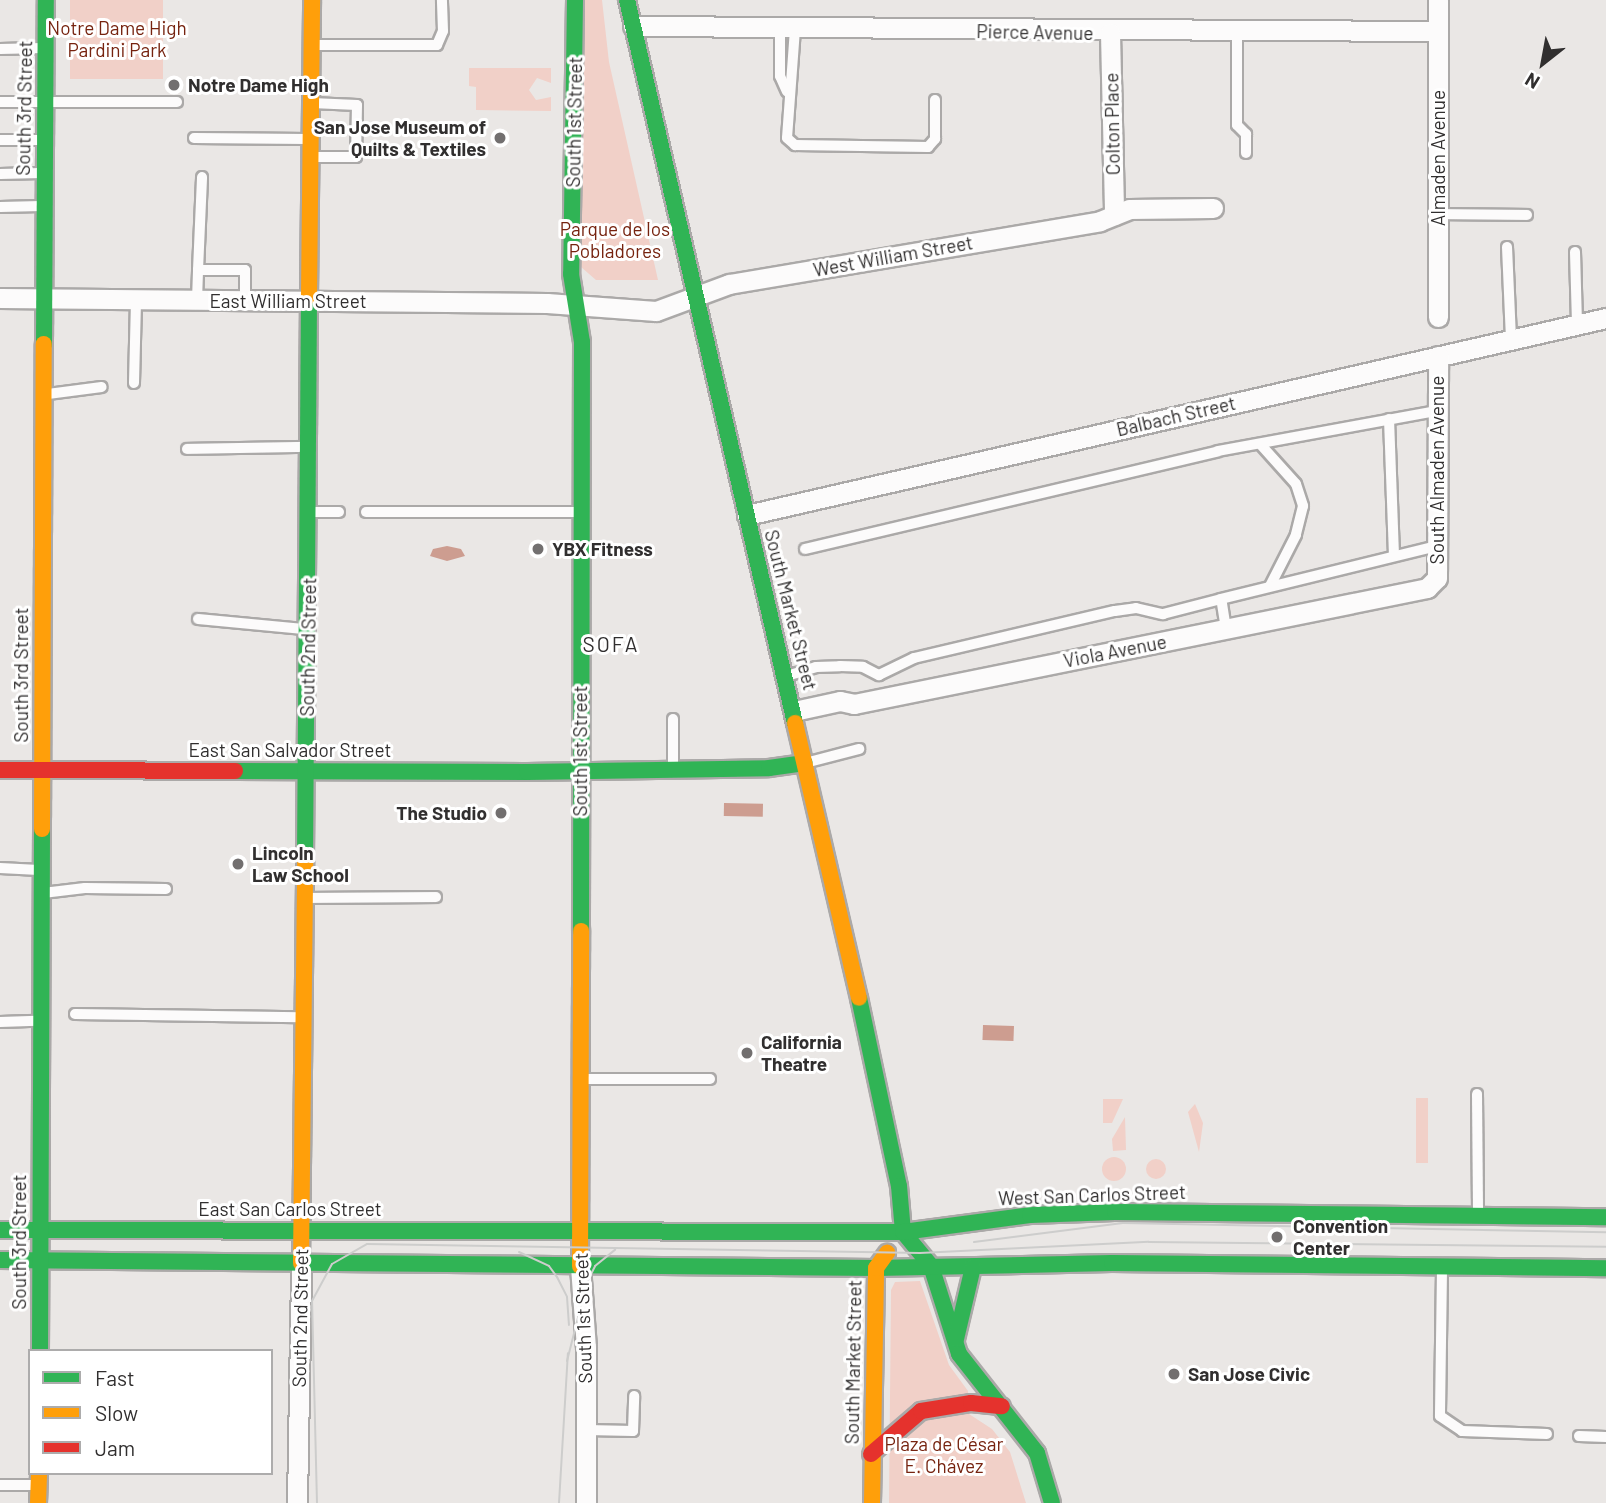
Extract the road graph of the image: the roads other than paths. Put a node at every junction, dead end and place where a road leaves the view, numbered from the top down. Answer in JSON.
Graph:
{"nodes":[{"id":1,"x":46,"y":0,"type":"edge"},
{"id":2,"x":312,"y":0,"type":"edge"},
{"id":3,"x":442,"y":0,"type":"edge"},
{"id":4,"x":575,"y":0,"type":"edge"},
{"id":5,"x":626,"y":0,"type":"edge"},
{"id":6,"x":1438,"y":0,"type":"edge"},
{"id":7,"x":633,"y":26,"type":"junction"},
{"id":8,"x":788,"y":29,"type":"junction"},
{"id":9,"x":1438,"y":31,"type":"junction"},
{"id":10,"x":1237,"y":32,"type":"junction"},
{"id":11,"x":1110,"y":33,"type":"junction"},
{"id":12,"x":311,"y":45,"type":"junction"},
{"id":13,"x":47,"y":48,"type":"junction"},
{"id":14,"x":0,"y":49,"type":"edge"},
{"id":15,"x":935,"y":100,"type":"dead end"},
{"id":16,"x":0,"y":102,"type":"edge"},
{"id":17,"x":45,"y":102,"type":"junction"},
{"id":18,"x":177,"y":102,"type":"dead end"},
{"id":19,"x":311,"y":103,"type":"junction"},
{"id":20,"x":194,"y":138,"type":"dead end"},
{"id":21,"x":311,"y":139,"type":"junction"},
{"id":22,"x":0,"y":140,"type":"edge"},
{"id":23,"x":45,"y":140,"type":"junction"},
{"id":24,"x":1246,"y":153,"type":"dead end"},
{"id":25,"x":311,"y":157,"type":"junction"},
{"id":26,"x":45,"y":173,"type":"junction"},
{"id":27,"x":0,"y":174,"type":"edge"},
{"id":28,"x":202,"y":177,"type":"dead end"},
{"id":29,"x":44,"y":206,"type":"junction"},
{"id":30,"x":0,"y":207,"type":"edge"},
{"id":31,"x":1213,"y":208,"type":"dead end"},
{"id":32,"x":1438,"y":214,"type":"junction"},
{"id":33,"x":1114,"y":215,"type":"junction"},
{"id":34,"x":1527,"y":215,"type":"dead end"},
{"id":35,"x":1507,"y":247,"type":"dead end"},
{"id":36,"x":1575,"y":252,"type":"dead end"},
{"id":37,"x":198,"y":270,"type":"junction"},
{"id":38,"x":694,"y":297,"type":"junction"},
{"id":39,"x":0,"y":298,"type":"edge"},
{"id":40,"x":44,"y":298,"type":"junction"},
{"id":41,"x":136,"y":299,"type":"junction"},
{"id":42,"x":197,"y":300,"type":"junction"},
{"id":43,"x":245,"y":300,"type":"junction"},
{"id":44,"x":310,"y":300,"type":"junction"},
{"id":45,"x":577,"y":306,"type":"junction"},
{"id":46,"x":1438,"y":317,"type":"dead end"},
{"id":47,"x":1606,"y":318,"type":"edge"},
{"id":48,"x":1577,"y":325,"type":"junction"},
{"id":49,"x":1511,"y":340,"type":"junction"},
{"id":50,"x":1438,"y":356,"type":"junction"},
{"id":51,"x":134,"y":383,"type":"dead end"},
{"id":52,"x":102,"y":387,"type":"dead end"},
{"id":53,"x":44,"y":394,"type":"junction"},
{"id":54,"x":1437,"y":411,"type":"junction"},
{"id":55,"x":1389,"y":419,"type":"junction"},
{"id":56,"x":1261,"y":445,"type":"junction"},
{"id":57,"x":310,"y":447,"type":"junction"},
{"id":58,"x":187,"y":449,"type":"dead end"},
{"id":59,"x":310,"y":512,"type":"junction"},
{"id":60,"x":339,"y":512,"type":"dead end"},
{"id":61,"x":366,"y":512,"type":"dead end"},
{"id":62,"x":582,"y":512,"type":"junction"},
{"id":63,"x":747,"y":515,"type":"junction"},
{"id":64,"x":1437,"y":546,"type":"junction"},
{"id":65,"x":805,"y":549,"type":"dead end"},
{"id":66,"x":1394,"y":556,"type":"junction"},
{"id":67,"x":1435,"y":583,"type":"joint"},
{"id":68,"x":1270,"y":586,"type":"junction"},
{"id":69,"x":1221,"y":599,"type":"junction"},
{"id":70,"x":198,"y":619,"type":"dead end"},
{"id":71,"x":309,"y":629,"type":"junction"},
{"id":72,"x":1226,"y":629,"type":"junction"},
{"id":73,"x":786,"y":677,"type":"junction"},
{"id":74,"x":794,"y":711,"type":"junction"},
{"id":75,"x":673,"y":719,"type":"dead end"},
{"id":76,"x":859,"y":749,"type":"dead end"},
{"id":77,"x":805,"y":763,"type":"junction"},
{"id":78,"x":673,"y":767,"type":"junction"},
{"id":79,"x":580,"y":769,"type":"junction"},
{"id":80,"x":0,"y":770,"type":"edge"},
{"id":81,"x":42,"y":770,"type":"junction"},
{"id":82,"x":307,"y":771,"type":"junction"},
{"id":83,"x":0,"y":868,"type":"edge"},
{"id":84,"x":43,"y":870,"type":"junction"},
{"id":85,"x":166,"y":889,"type":"dead end"},
{"id":86,"x":43,"y":893,"type":"junction"},
{"id":87,"x":436,"y":897,"type":"dead end"},
{"id":88,"x":305,"y":898,"type":"junction"},
{"id":89,"x":75,"y":1014,"type":"dead end"},
{"id":90,"x":301,"y":1017,"type":"junction"},
{"id":91,"x":41,"y":1021,"type":"junction"},
{"id":92,"x":0,"y":1022,"type":"edge"},
{"id":93,"x":580,"y":1079,"type":"junction"},
{"id":94,"x":710,"y":1079,"type":"dead end"},
{"id":95,"x":1478,"y":1094,"type":"dead end"},
{"id":96,"x":1478,"y":1213,"type":"junction"},
{"id":97,"x":1606,"y":1216,"type":"edge"},
{"id":98,"x":580,"y":1229,"type":"junction"},
{"id":99,"x":0,"y":1230,"type":"edge"},
{"id":100,"x":301,"y":1230,"type":"junction"},
{"id":101,"x":40,"y":1231,"type":"junction"},
{"id":102,"x":903,"y":1232,"type":"junction"},
{"id":103,"x":0,"y":1260,"type":"edge"},
{"id":104,"x":39,"y":1260,"type":"junction"},
{"id":105,"x":301,"y":1263,"type":"junction"},
{"id":106,"x":1441,"y":1265,"type":"junction"},
{"id":107,"x":580,"y":1266,"type":"junction"},
{"id":108,"x":932,"y":1266,"type":"junction"},
{"id":109,"x":973,"y":1267,"type":"junction"},
{"id":110,"x":876,"y":1268,"type":"junction"},
{"id":111,"x":1606,"y":1268,"type":"edge"},
{"id":112,"x":954,"y":1344,"type":"junction"},
{"id":113,"x":40,"y":1349,"type":"edge"},
{"id":114,"x":634,"y":1396,"type":"dead end"},
{"id":115,"x":1002,"y":1406,"type":"junction"},
{"id":116,"x":587,"y":1430,"type":"junction"},
{"id":117,"x":1548,"y":1434,"type":"dead end"},
{"id":118,"x":1579,"y":1436,"type":"dead end"},
{"id":119,"x":1606,"y":1437,"type":"edge"},
{"id":120,"x":871,"y":1454,"type":"junction"},
{"id":121,"x":39,"y":1479,"type":"edge"},
{"id":122,"x":0,"y":1485,"type":"edge"},
{"id":123,"x":38,"y":1503,"type":"edge"},
{"id":124,"x":297,"y":1503,"type":"edge"},
{"id":125,"x":586,"y":1503,"type":"edge"},
{"id":126,"x":872,"y":1503,"type":"edge"},
{"id":127,"x":1052,"y":1503,"type":"edge"}],
"edges":[{"from":1,"to":13,"type":"street","name":"South 3rd Street"},
{"from":2,"to":12,"type":"street","name":"South 2nd Street"},
{"from":3,"to":12,"type":"lane"},
{"from":4,"to":45,"type":"street","name":"South 1st Street"},
{"from":5,"to":7,"type":"street","name":"South Market Street"},
{"from":6,"to":9,"type":"street","name":"Almaden Avenue"},
{"from":7,"to":8,"type":"street","name":"Pierce Avenue"},
{"from":7,"to":38,"type":"street","name":"South Market Street"},
{"from":8,"to":11,"type":"street","name":"Pierce Avenue"},
{"from":8,"to":15,"type":"lane"},
{"from":9,"to":10,"type":"street","name":"Pierce Avenue"},
{"from":9,"to":32,"type":"street","name":"Almaden Avenue"},
{"from":10,"to":11,"type":"street","name":"Pierce Avenue"},
{"from":10,"to":24,"type":"lane"},
{"from":11,"to":33,"type":"street","name":"Colton Place"},
{"from":12,"to":19,"type":"street","name":"South 2nd Street"},
{"from":13,"to":14,"type":"lane"},
{"from":13,"to":17,"type":"street","name":"South 3rd Street"},
{"from":16,"to":17,"type":"lane"},
{"from":17,"to":18,"type":"lane"},
{"from":17,"to":23,"type":"street","name":"South 3rd Street"},
{"from":19,"to":21,"type":"street","name":"South 2nd Street"},
{"from":19,"to":25,"type":"lane"},
{"from":20,"to":21,"type":"lane"},
{"from":21,"to":25,"type":"street","name":"South 2nd Street"},
{"from":22,"to":23,"type":"lane"},
{"from":23,"to":26,"type":"street","name":"South 3rd Street"},
{"from":25,"to":44,"type":"street","name":"South 2nd Street"},
{"from":26,"to":27,"type":"lane"},
{"from":26,"to":29,"type":"street","name":"South 3rd Street"},
{"from":28,"to":37,"type":"lane"},
{"from":29,"to":30,"type":"lane"},
{"from":29,"to":40,"type":"street","name":"South 3rd Street"},
{"from":31,"to":33,"type":"street","name":"West William Street"},
{"from":32,"to":34,"type":"lane"},
{"from":32,"to":46,"type":"street","name":"Almaden Avenue"},
{"from":33,"to":38,"type":"street","name":"West William Street"},
{"from":35,"to":49,"type":"lane"},
{"from":36,"to":48,"type":"lane"},
{"from":37,"to":42,"type":"lane"},
{"from":37,"to":43,"type":"lane"},
{"from":38,"to":45,"type":"street","name":"West William Street"},
{"from":38,"to":63,"type":"street","name":"South Market Street"},
{"from":39,"to":40,"type":"street","name":"East William Street"},
{"from":40,"to":41,"type":"street","name":"East William Street"},
{"from":40,"to":53,"type":"street","name":"South 3rd Street"},
{"from":41,"to":42,"type":"street","name":"East William Street"},
{"from":41,"to":51,"type":"lane"},
{"from":42,"to":43,"type":"street","name":"East William Street"},
{"from":43,"to":44,"type":"street","name":"East William Street"},
{"from":44,"to":45,"type":"street","name":"East William Street"},
{"from":44,"to":57,"type":"street","name":"South 2nd Street"},
{"from":45,"to":62,"type":"street","name":"South 1st Street"},
{"from":47,"to":48,"type":"street","name":"Balbach Street"},
{"from":48,"to":49,"type":"street","name":"Balbach Street"},
{"from":49,"to":50,"type":"street","name":"Balbach Street"},
{"from":50,"to":54,"type":"street","name":"South Almaden Avenue"},
{"from":50,"to":63,"type":"street","name":"Balbach Street"},
{"from":52,"to":53,"type":"lane"},
{"from":53,"to":81,"type":"street","name":"South 3rd Street"},
{"from":54,"to":55,"type":"lane"},
{"from":54,"to":64,"type":"street","name":"South Almaden Avenue"},
{"from":55,"to":56,"type":"lane"},
{"from":55,"to":66,"type":"lane"},
{"from":56,"to":65,"type":"lane"},
{"from":56,"to":68,"type":"lane"},
{"from":57,"to":58,"type":"lane"},
{"from":57,"to":59,"type":"street","name":"South 2nd Street"},
{"from":59,"to":60,"type":"lane"},
{"from":59,"to":71,"type":"street","name":"South 2nd Street"},
{"from":61,"to":62,"type":"lane"},
{"from":62,"to":79,"type":"street","name":"South 1st Street"},
{"from":63,"to":73,"type":"street","name":"South Market Street"},
{"from":64,"to":66,"type":"lane"},
{"from":64,"to":67,"type":"street","name":"South Almaden Avenue"},
{"from":66,"to":68,"type":"lane"},
{"from":67,"to":72,"type":"street","name":"Viola Avenue"},
{"from":68,"to":69,"type":"lane"},
{"from":69,"to":72,"type":"lane"},
{"from":69,"to":73,"type":"lane"},
{"from":70,"to":71,"type":"lane"},
{"from":71,"to":82,"type":"street","name":"South 2nd Street"},
{"from":72,"to":74,"type":"street","name":"Viola Avenue"},
{"from":73,"to":74,"type":"street","name":"South Market Street"},
{"from":74,"to":77,"type":"street","name":"South Market Street"},
{"from":75,"to":78,"type":"lane"},
{"from":76,"to":77,"type":"lane"},
{"from":77,"to":78,"type":"street","name":"East San Salvador Street"},
{"from":77,"to":102,"type":"street","name":"South Market Street"},
{"from":78,"to":79,"type":"street","name":"East San Salvador Street"},
{"from":79,"to":82,"type":"street","name":"East San Salvador Street"},
{"from":79,"to":93,"type":"street","name":"South 1st Street"},
{"from":80,"to":81,"type":"street","name":"East San Salvador Street"},
{"from":81,"to":82,"type":"street","name":"East San Salvador Street"},
{"from":81,"to":84,"type":"street","name":"South 3rd Street"},
{"from":82,"to":88,"type":"street","name":"South 2nd Street"},
{"from":83,"to":84,"type":"lane"},
{"from":84,"to":86,"type":"street","name":"South 3rd Street"},
{"from":85,"to":86,"type":"lane"},
{"from":86,"to":91,"type":"street","name":"South 3rd Street"},
{"from":87,"to":88,"type":"lane"},
{"from":88,"to":90,"type":"street","name":"South 2nd Street"},
{"from":89,"to":90,"type":"lane"},
{"from":90,"to":100,"type":"street","name":"South 2nd Street"},
{"from":91,"to":92,"type":"lane"},
{"from":91,"to":101,"type":"street","name":"South 3rd Street"},
{"from":93,"to":94,"type":"lane"},
{"from":93,"to":98,"type":"street","name":"South 1st Street"},
{"from":95,"to":96,"type":"lane"},
{"from":96,"to":97,"type":"street","name":"West San Carlos Street"},
{"from":96,"to":102,"type":"street","name":"West San Carlos Street"},
{"from":98,"to":100,"type":"street","name":"East San Carlos Street"},
{"from":98,"to":102,"type":"street","name":"West San Carlos Street"},
{"from":98,"to":107,"type":"street","name":"South 1st Street"},
{"from":99,"to":101,"type":"street","name":"East San Carlos Street"},
{"from":100,"to":101,"type":"street","name":"East San Carlos Street"},
{"from":100,"to":105,"type":"street","name":"South 2nd Street"},
{"from":101,"to":104,"type":"street","name":"South 3rd Street"},
{"from":102,"to":108,"type":"street"},
{"from":102,"to":110,"type":"street","name":"South Market Street"},
{"from":103,"to":104,"type":"street"},
{"from":104,"to":105,"type":"street"},
{"from":104,"to":113,"type":"street","name":"South 3rd Street"},
{"from":105,"to":107,"type":"street"},
{"from":105,"to":124,"type":"street","name":"South 2nd Street"},
{"from":106,"to":109,"type":"street"},
{"from":106,"to":111,"type":"street"},
{"from":106,"to":117,"type":"lane"},
{"from":107,"to":110,"type":"street"},
{"from":107,"to":116,"type":"street","name":"South 1st Street"},
{"from":108,"to":109,"type":"street"},
{"from":108,"to":110,"type":"street"},
{"from":108,"to":112,"type":"street"},
{"from":109,"to":112,"type":"street"},
{"from":110,"to":120,"type":"street","name":"South Market Street"},
{"from":112,"to":115,"type":"street"},
{"from":114,"to":116,"type":"lane"},
{"from":115,"to":120,"type":"street"},
{"from":115,"to":127,"type":"street"},
{"from":116,"to":125,"type":"street","name":"South 1st Street"},
{"from":118,"to":119,"type":"lane"},
{"from":120,"to":126,"type":"street","name":"South Market Street"},
{"from":121,"to":122,"type":"lane"},
{"from":121,"to":123,"type":"street"}]}
